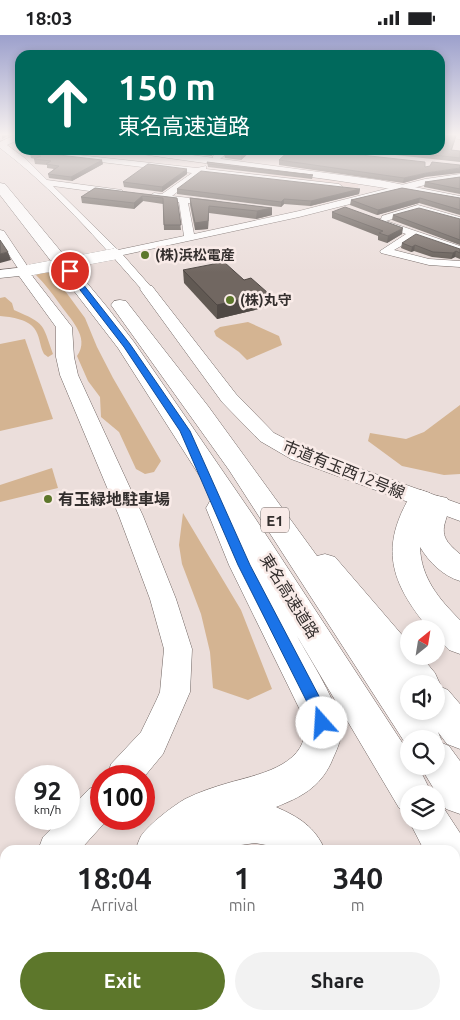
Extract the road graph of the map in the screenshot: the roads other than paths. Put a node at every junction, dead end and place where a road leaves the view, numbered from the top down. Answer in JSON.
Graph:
{"nodes":[{"id":1,"x":21,"y":180,"type":"edge"},
{"id":2,"x":41,"y":180,"type":"edge"},
{"id":3,"x":188,"y":180,"type":"edge"},
{"id":4,"x":279,"y":180,"type":"edge"},
{"id":5,"x":367,"y":180,"type":"edge"},
{"id":6,"x":444,"y":180,"type":"edge"},
{"id":7,"x":44,"y":182,"type":"junction"},
{"id":8,"x":410,"y":186,"type":"junction"},
{"id":9,"x":0,"y":187,"type":"edge"},
{"id":10,"x":385,"y":192,"type":"junction"},
{"id":11,"x":127,"y":193,"type":"edge"},
{"id":12,"x":145,"y":195,"type":"edge"},
{"id":13,"x":460,"y":195,"type":"edge"},
{"id":14,"x":163,"y":198,"type":"junction"},
{"id":15,"x":460,"y":199,"type":"edge"},
{"id":16,"x":183,"y":200,"type":"junction"},
{"id":17,"x":221,"y":205,"type":"edge"},
{"id":18,"x":335,"y":205,"type":"junction"},
{"id":19,"x":270,"y":210,"type":"edge"},
{"id":20,"x":351,"y":211,"type":"edge"},
{"id":21,"x":299,"y":214,"type":"junction"},
{"id":22,"x":44,"y":218,"type":"dead end"},
{"id":23,"x":372,"y":219,"type":"joint"},
{"id":24,"x":460,"y":220,"type":"edge"},
{"id":25,"x":0,"y":233,"type":"edge"},
{"id":26,"x":414,"y":234,"type":"junction"},
{"id":27,"x":190,"y":239,"type":"junction"},
{"id":28,"x":70,"y":247,"type":"dead end"},
{"id":29,"x":460,"y":250,"type":"edge"},
{"id":30,"x":115,"y":254,"type":"junction"},
{"id":31,"x":460,"y":263,"type":"edge"},
{"id":32,"x":27,"y":271,"type":"junction"},
{"id":33,"x":0,"y":274,"type":"edge"},
{"id":34,"x":146,"y":289,"type":"joint"},
{"id":35,"x":197,"y":428,"type":"junction"},
{"id":36,"x":440,"y":506,"type":"edge"},
{"id":37,"x":460,"y":570,"type":"edge"},
{"id":38,"x":460,"y":640,"type":"edge"},
{"id":39,"x":414,"y":675,"type":"edge"},
{"id":40,"x":445,"y":713,"type":"edge"},
{"id":41,"x":417,"y":730,"type":"edge"},
{"id":42,"x":460,"y":732,"type":"edge"},
{"id":43,"x":133,"y":765,"type":"edge"},
{"id":44,"x":445,"y":772,"type":"edge"},
{"id":45,"x":407,"y":785,"type":"edge"},
{"id":46,"x":460,"y":795,"type":"edge"},
{"id":47,"x":90,"y":813,"type":"edge"},
{"id":48,"x":435,"y":830,"type":"edge"},
{"id":49,"x":61,"y":845,"type":"edge"},
{"id":50,"x":162,"y":845,"type":"edge"},
{"id":51,"x":212,"y":845,"type":"edge"},
{"id":52,"x":298,"y":845,"type":"edge"},
{"id":53,"x":444,"y":845,"type":"edge"}],
"edges":[{"from":1,"to":22,"type":"highway"},
{"from":2,"to":7,"type":"street"},
{"from":3,"to":14,"type":"street"},
{"from":4,"to":10,"type":"street"},
{"from":5,"to":8,"type":"street"},
{"from":6,"to":8,"type":"street"},
{"from":7,"to":11,"type":"street"},
{"from":7,"to":30,"type":"street"},
{"from":8,"to":10,"type":"street"},
{"from":8,"to":13,"type":"street"},
{"from":8,"to":15,"type":"street"},
{"from":9,"to":35,"type":"highway","name":"東名高速道路","number":"E1"},
{"from":10,"to":18,"type":"street"},
{"from":12,"to":14,"type":"street"},
{"from":14,"to":16,"type":"street"},
{"from":16,"to":17,"type":"street"},
{"from":16,"to":27,"type":"street"},
{"from":18,"to":20,"type":"street"},
{"from":18,"to":21,"type":"street"},
{"from":19,"to":21,"type":"street"},
{"from":21,"to":27,"type":"street"},
{"from":23,"to":24,"type":"street"},
{"from":23,"to":26,"type":"street"},
{"from":25,"to":32,"type":"street"},
{"from":26,"to":29,"type":"street"},
{"from":26,"to":31,"type":"street"},
{"from":27,"to":30,"type":"street"},
{"from":28,"to":35,"type":"highway","name":"東名高速道路","number":"E1"},
{"from":30,"to":32,"type":"street","bridge":true},
{"from":30,"to":34,"type":"street"},
{"from":32,"to":33,"type":"street"},
{"from":32,"to":43,"type":"street"},
{"from":34,"to":36,"type":"street","name":"市道有玉西12号線"},
{"from":35,"to":39,"type":"highway"},
{"from":35,"to":41,"type":"highway","name":"東名高速道路","number":"E1"},
{"from":35,"to":45,"type":"highway","name":"東名高速道路","number":"E1"},
{"from":35,"to":50,"type":"highway"},
{"from":36,"to":37,"type":"highway"},
{"from":36,"to":38,"type":"highway"},
{"from":40,"to":42,"type":"highway"},
{"from":44,"to":46,"type":"highway"},
{"from":47,"to":49,"type":"street"},
{"from":48,"to":53,"type":"highway"},
{"from":51,"to":52,"type":"highway"}]}
